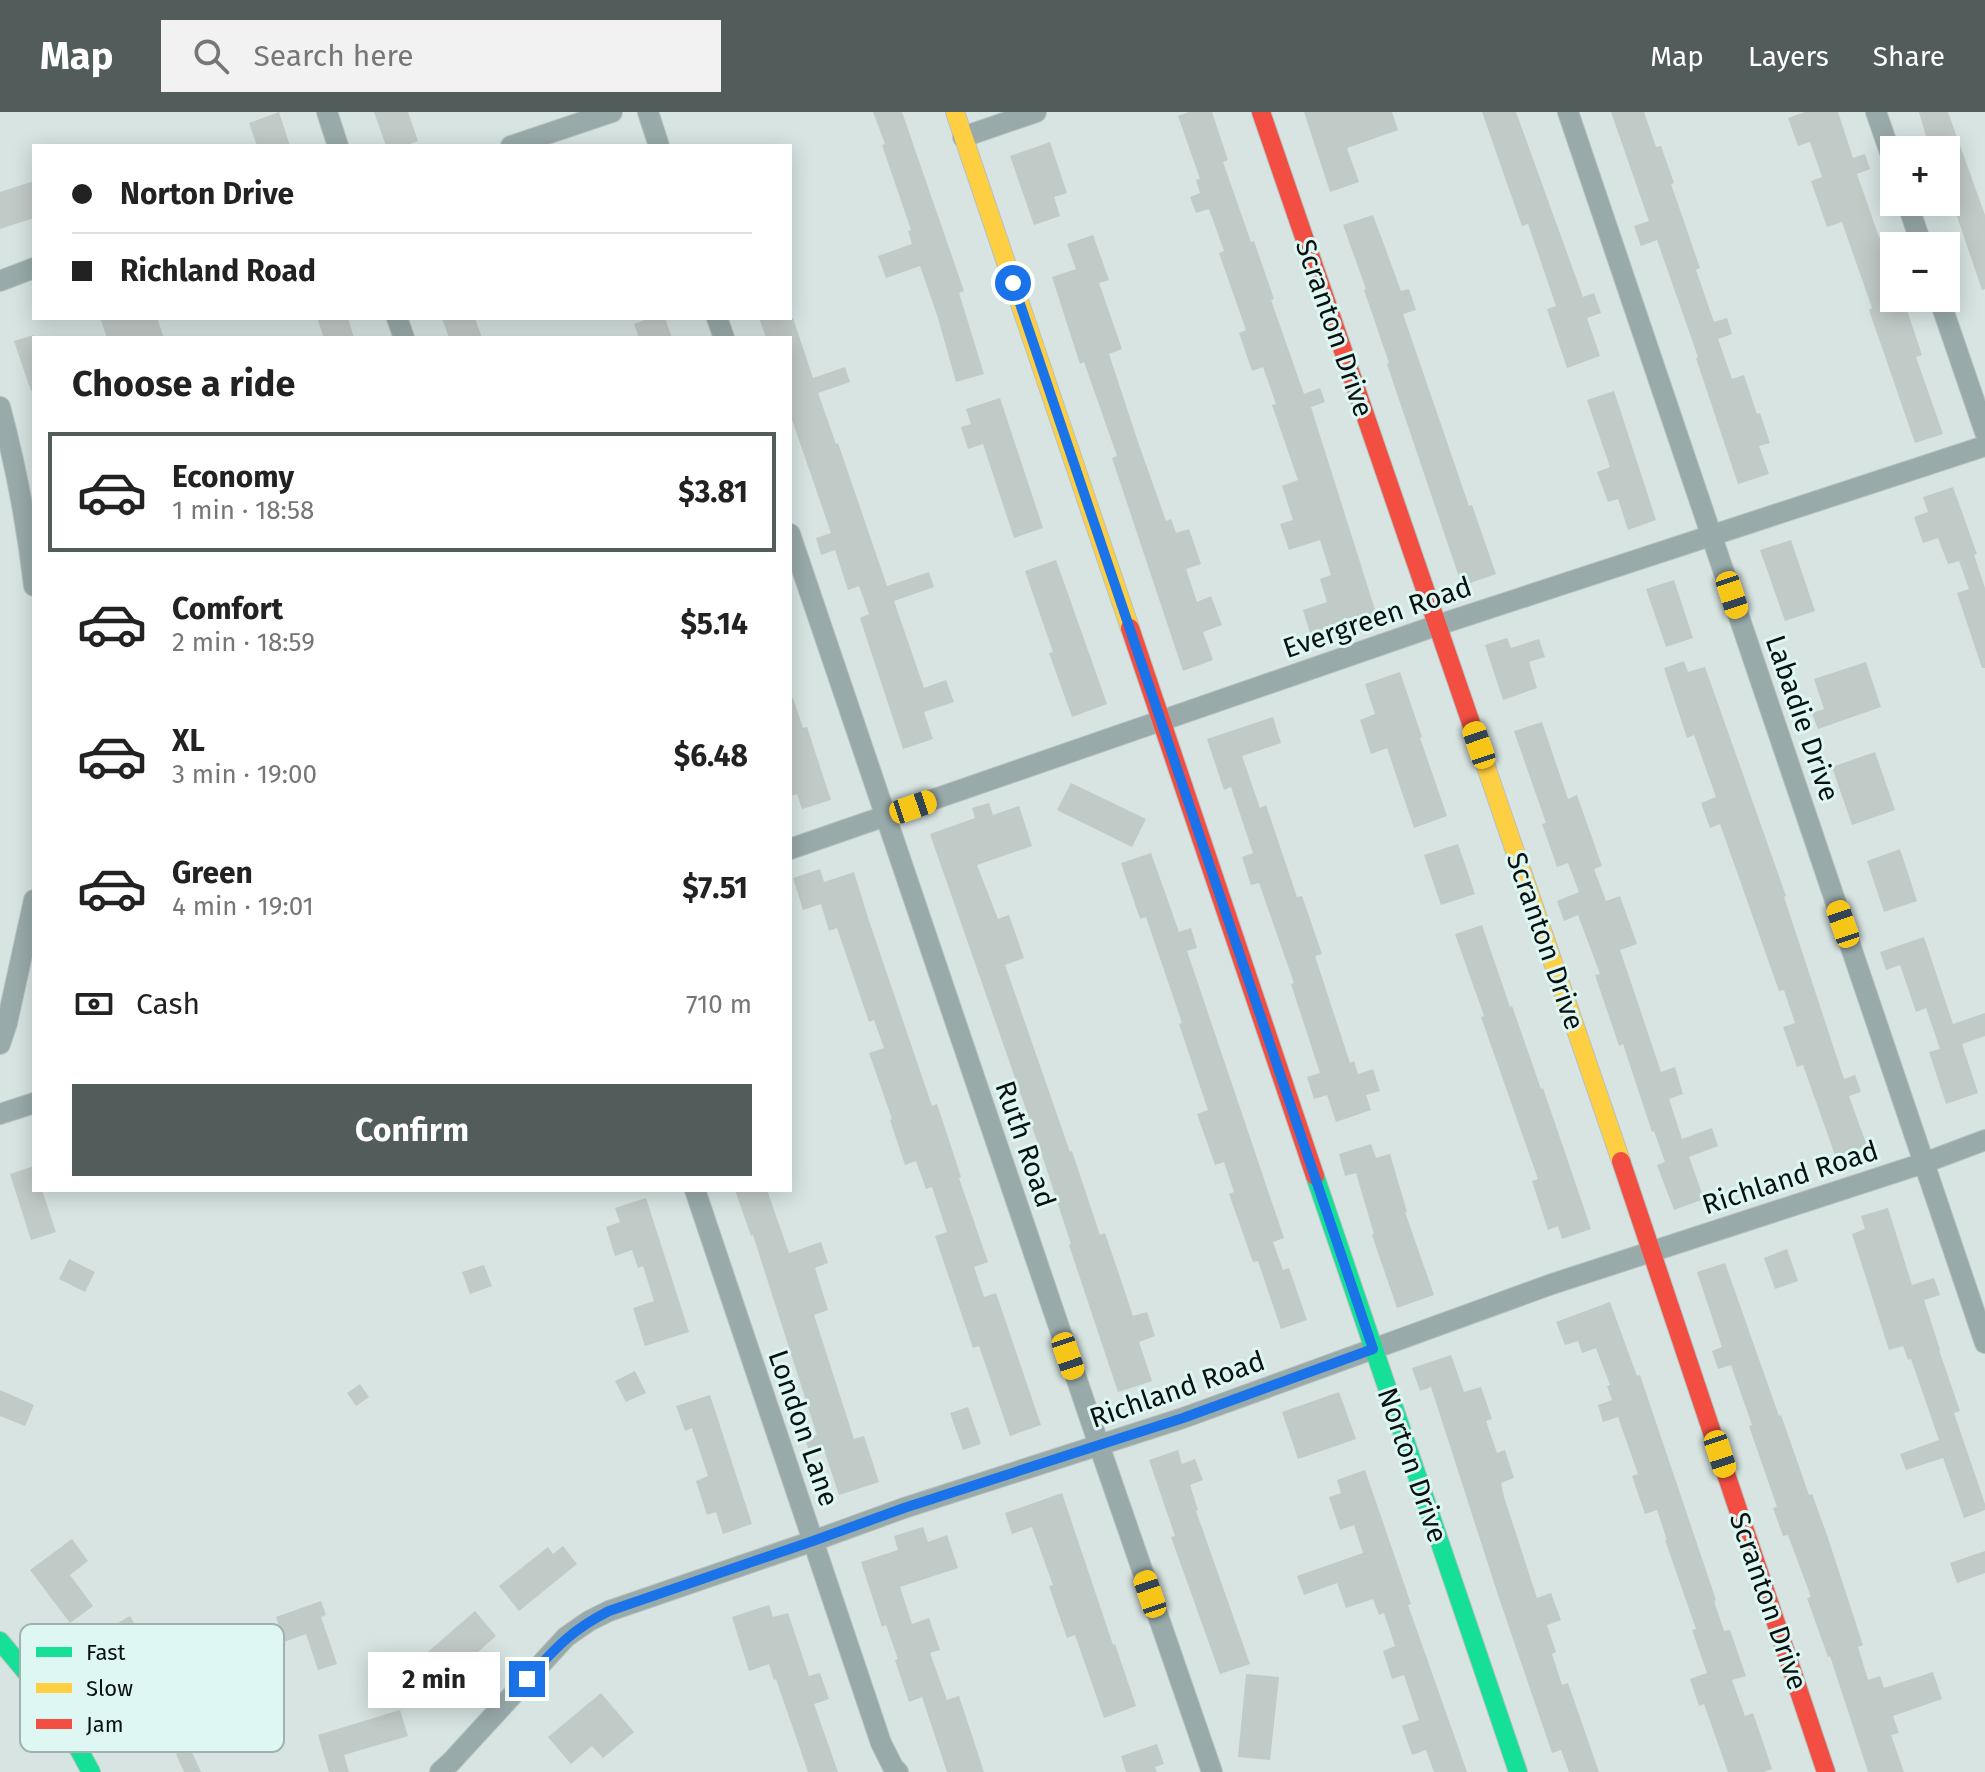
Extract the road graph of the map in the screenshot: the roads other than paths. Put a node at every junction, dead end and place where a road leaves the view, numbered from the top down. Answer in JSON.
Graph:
{"nodes":[{"id":1,"x":327,"y":112,"type":"edge"},
{"id":2,"x":612,"y":112,"type":"edge"},
{"id":3,"x":648,"y":112,"type":"edge"},
{"id":4,"x":955,"y":112,"type":"edge"},
{"id":5,"x":1036,"y":112,"type":"edge"},
{"id":6,"x":1261,"y":112,"type":"edge"},
{"id":7,"x":1568,"y":112,"type":"edge"},
{"id":8,"x":1876,"y":112,"type":"edge"},
{"id":9,"x":1884,"y":136,"type":"edge"},
{"id":10,"x":963,"y":137,"type":"junction"},
{"id":11,"x":337,"y":144,"type":"edge"},
{"id":12,"x":517,"y":144,"type":"edge"},
{"id":13,"x":658,"y":144,"type":"edge"},
{"id":14,"x":32,"y":269,"type":"edge"},
{"id":15,"x":0,"y":281,"type":"edge"},
{"id":16,"x":1944,"y":312,"type":"edge"},
{"id":17,"x":0,"y":407,"type":"edge"},
{"id":18,"x":1985,"y":432,"type":"edge"},
{"id":19,"x":1985,"y":446,"type":"edge"},
{"id":20,"x":1712,"y":535,"type":"junction"},
{"id":21,"x":792,"y":540,"type":"edge"},
{"id":22,"x":32,"y":569,"type":"edge"},
{"id":23,"x":1438,"y":625,"type":"junction"},
{"id":24,"x":1162,"y":721,"type":"junction"},
{"id":25,"x":885,"y":817,"type":"junction"},
{"id":26,"x":792,"y":848,"type":"edge"},
{"id":27,"x":32,"y":909,"type":"edge"},
{"id":28,"x":0,"y":1044,"type":"edge"},
{"id":29,"x":32,"y":1104,"type":"edge"},
{"id":30,"x":0,"y":1114,"type":"edge"},
{"id":31,"x":1985,"y":1140,"type":"edge"},
{"id":32,"x":1924,"y":1163,"type":"junction"},
{"id":33,"x":696,"y":1192,"type":"edge"},
{"id":34,"x":1652,"y":1252,"type":"junction"},
{"id":35,"x":1985,"y":1343,"type":"edge"},
{"id":36,"x":1373,"y":1349,"type":"junction"},
{"id":37,"x":1099,"y":1445,"type":"junction"},
{"id":38,"x":813,"y":1541,"type":"junction"},
{"id":39,"x":0,"y":1641,"type":"edge"},
{"id":40,"x":20,"y":1665,"type":"edge"},
{"id":41,"x":80,"y":1752,"type":"edge"},
{"id":42,"x":91,"y":1772,"type":"edge"},
{"id":43,"x":440,"y":1772,"type":"edge"},
{"id":44,"x":898,"y":1772,"type":"edge"},
{"id":45,"x":1212,"y":1772,"type":"edge"},
{"id":46,"x":1518,"y":1772,"type":"edge"},
{"id":47,"x":1826,"y":1772,"type":"edge"}],
"edges":[{"from":1,"to":11,"type":"street"},
{"from":2,"to":12,"type":"street"},
{"from":3,"to":13,"type":"street"},
{"from":4,"to":10,"type":"street","name":"Norton Drive"},
{"from":5,"to":10,"type":"street"},
{"from":6,"to":23,"type":"street","name":"Scranton Drive"},
{"from":7,"to":20,"type":"street","name":"Labadie Drive"},
{"from":8,"to":9,"type":"street"},
{"from":10,"to":24,"type":"street","name":"Norton Drive"},
{"from":14,"to":15,"type":"street"},
{"from":16,"to":18,"type":"street"},
{"from":17,"to":22,"type":"street"},
{"from":19,"to":20,"type":"street","name":"Evergreen Road"},
{"from":20,"to":23,"type":"street","name":"Evergreen Road"},
{"from":20,"to":32,"type":"street","name":"Labadie Drive"},
{"from":21,"to":25,"type":"street","name":"Ruth Road"},
{"from":23,"to":24,"type":"street","name":"Evergreen Road"},
{"from":23,"to":34,"type":"street","name":"Scranton Drive"},
{"from":24,"to":25,"type":"street","name":"Evergreen Road"},
{"from":24,"to":36,"type":"street","name":"Norton Drive"},
{"from":25,"to":26,"type":"street","name":"Evergreen Road"},
{"from":25,"to":37,"type":"street","name":"Ruth Road"},
{"from":27,"to":28,"type":"street"},
{"from":29,"to":30,"type":"street"},
{"from":31,"to":32,"type":"street","name":"Richland Road"},
{"from":32,"to":34,"type":"street","name":"Richland Road"},
{"from":32,"to":35,"type":"street","name":"Labadie Drive"},
{"from":33,"to":38,"type":"street","name":"London Lane"},
{"from":34,"to":36,"type":"street","name":"Richland Road"},
{"from":34,"to":47,"type":"street","name":"Scranton Drive"},
{"from":36,"to":37,"type":"street","name":"Richland Road"},
{"from":36,"to":46,"type":"street","name":"Norton Drive"},
{"from":37,"to":38,"type":"street","name":"Richland Road"},
{"from":37,"to":45,"type":"street","name":"Ruth Road"},
{"from":38,"to":43,"type":"street","name":"Richland Road"},
{"from":38,"to":44,"type":"street","name":"London Lane"},
{"from":39,"to":40,"type":"street"},
{"from":41,"to":42,"type":"street"}]}
